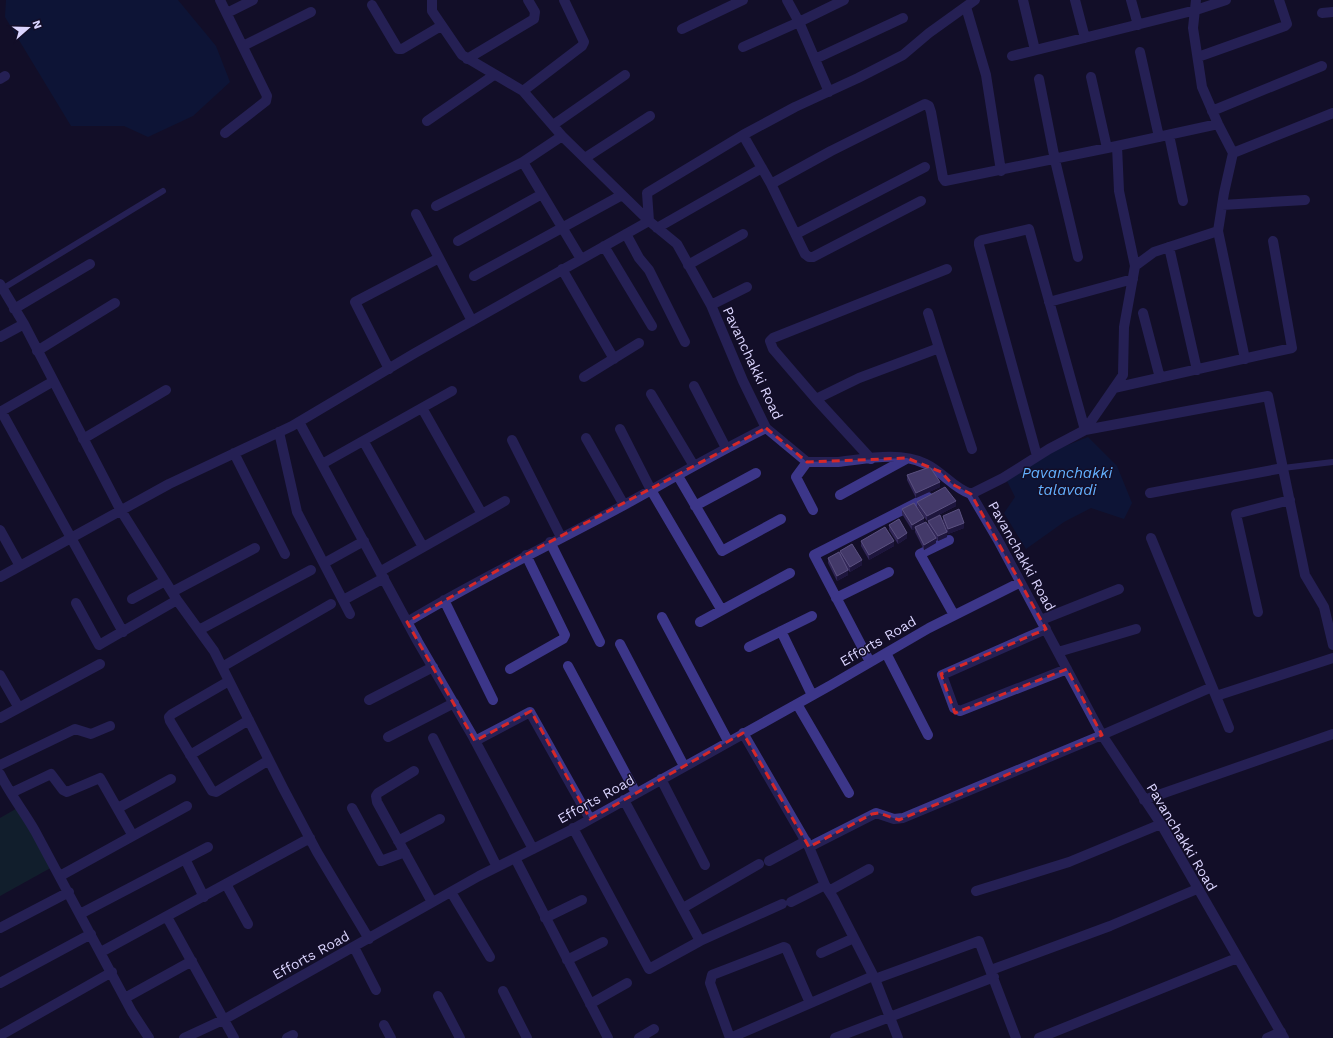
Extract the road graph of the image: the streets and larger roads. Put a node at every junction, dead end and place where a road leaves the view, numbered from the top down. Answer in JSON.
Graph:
{"nodes":[{"id":1,"x":220,"y":0,"type":"edge"},
{"id":2,"x":253,"y":0,"type":"edge"},
{"id":3,"x":528,"y":0,"type":"edge"},
{"id":4,"x":743,"y":0,"type":"edge"},
{"id":5,"x":787,"y":0,"type":"edge"},
{"id":6,"x":844,"y":0,"type":"edge"},
{"id":7,"x":975,"y":0,"type":"edge"},
{"id":8,"x":1023,"y":0,"type":"edge"},
{"id":9,"x":1076,"y":0,"type":"edge"},
{"id":10,"x":1130,"y":0,"type":"edge"},
{"id":11,"x":1226,"y":0,"type":"edge"},
{"id":12,"x":1279,"y":0,"type":"edge"},
{"id":13,"x":432,"y":1,"type":"edge"},
{"id":14,"x":568,"y":1,"type":"edge"},
{"id":15,"x":372,"y":5,"type":"dead end"},
{"id":16,"x":1196,"y":5,"type":"edge"},
{"id":17,"x":966,"y":7,"type":"junction"},
{"id":18,"x":311,"y":12,"type":"dead end"},
{"id":19,"x":1333,"y":12,"type":"edge"},
{"id":20,"x":227,"y":13,"type":"junction"},
{"id":21,"x":1322,"y":13,"type":"dead end"},
{"id":22,"x":903,"y":18,"type":"dead end"},
{"id":23,"x":799,"y":22,"type":"junction"},
{"id":24,"x":1138,"y":25,"type":"junction"},
{"id":25,"x":441,"y":26,"type":"junction"},
{"id":26,"x":682,"y":29,"type":"dead end"},
{"id":27,"x":1085,"y":38,"type":"junction"},
{"id":28,"x":243,"y":46,"type":"junction"},
{"id":29,"x":743,"y":47,"type":"dead end"},
{"id":30,"x":1035,"y":50,"type":"junction"},
{"id":31,"x":1140,"y":52,"type":"dead end"},
{"id":32,"x":1012,"y":56,"type":"dead end"},
{"id":33,"x":1198,"y":57,"type":"junction"},
{"id":34,"x":467,"y":59,"type":"junction"},
{"id":35,"x":815,"y":59,"type":"junction"},
{"id":36,"x":1322,"y":66,"type":"dead end"},
{"id":37,"x":494,"y":75,"type":"junction"},
{"id":38,"x":625,"y":75,"type":"dead end"},
{"id":39,"x":1091,"y":77,"type":"dead end"},
{"id":40,"x":1039,"y":79,"type":"dead end"},
{"id":41,"x":523,"y":91,"type":"junction"},
{"id":42,"x":828,"y":92,"type":"junction"},
{"id":43,"x":1212,"y":111,"type":"junction"},
{"id":44,"x":1333,"y":113,"type":"edge"},
{"id":45,"x":650,"y":116,"type":"dead end"},
{"id":46,"x":427,"y":121,"type":"dead end"},
{"id":47,"x":1218,"y":124,"type":"junction"},
{"id":48,"x":553,"y":125,"type":"junction"},
{"id":49,"x":225,"y":133,"type":"dead end"},
{"id":50,"x":743,"y":135,"type":"junction"},
{"id":51,"x":562,"y":136,"type":"junction"},
{"id":52,"x":1164,"y":136,"type":"junction"},
{"id":53,"x":1112,"y":147,"type":"junction"},
{"id":54,"x":1234,"y":153,"type":"junction"},
{"id":55,"x":585,"y":158,"type":"junction"},
{"id":56,"x":1055,"y":160,"type":"junction"},
{"id":57,"x":523,"y":162,"type":"junction"},
{"id":58,"x":925,"y":167,"type":"dead end"},
{"id":59,"x":762,"y":168,"type":"junction"},
{"id":60,"x":1001,"y":171,"type":"junction"},
{"id":61,"x":771,"y":184,"type":"junction"},
{"id":62,"x":542,"y":194,"type":"junction"},
{"id":63,"x":622,"y":195,"type":"junction"},
{"id":64,"x":921,"y":200,"type":"dead end"},
{"id":65,"x":1304,"y":200,"type":"dead end"},
{"id":66,"x":1184,"y":201,"type":"dead end"},
{"id":67,"x":1222,"y":205,"type":"junction"},
{"id":68,"x":436,"y":206,"type":"dead end"},
{"id":69,"x":416,"y":214,"type":"dead end"},
{"id":70,"x":653,"y":224,"type":"junction"},
{"id":71,"x":563,"y":228,"type":"junction"},
{"id":72,"x":1218,"y":231,"type":"junction"},
{"id":73,"x":626,"y":234,"type":"junction"},
{"id":74,"x":743,"y":234,"type":"dead end"},
{"id":75,"x":796,"y":234,"type":"junction"},
{"id":76,"x":458,"y":241,"type":"dead end"},
{"id":77,"x":1272,"y":241,"type":"dead end"},
{"id":78,"x":604,"y":246,"type":"junction"},
{"id":79,"x":1168,"y":247,"type":"junction"},
{"id":80,"x":1078,"y":257,"type":"dead end"},
{"id":81,"x":439,"y":258,"type":"junction"},
{"id":82,"x":581,"y":259,"type":"junction"},
{"id":83,"x":90,"y":264,"type":"dead end"},
{"id":84,"x":688,"y":265,"type":"junction"},
{"id":85,"x":1135,"y":266,"type":"junction"},
{"id":86,"x":562,"y":269,"type":"junction"},
{"id":87,"x":947,"y":269,"type":"dead end"},
{"id":88,"x":474,"y":276,"type":"dead end"},
{"id":89,"x":1133,"y":279,"type":"junction"},
{"id":90,"x":1,"y":286,"type":"edge"},
{"id":91,"x":746,"y":288,"type":"dead end"},
{"id":92,"x":1049,"y":302,"type":"junction"},
{"id":93,"x":115,"y":303,"type":"dead end"},
{"id":94,"x":711,"y":305,"type":"junction"},
{"id":95,"x":14,"y":309,"type":"junction"},
{"id":96,"x":928,"y":313,"type":"dead end"},
{"id":97,"x":1143,"y":313,"type":"dead end"},
{"id":98,"x":472,"y":321,"type":"junction"},
{"id":99,"x":24,"y":324,"type":"junction"},
{"id":100,"x":652,"y":326,"type":"dead end"},
{"id":101,"x":0,"y":337,"type":"edge"},
{"id":102,"x":685,"y":342,"type":"dead end"},
{"id":103,"x":640,"y":343,"type":"dead end"},
{"id":104,"x":939,"y":348,"type":"junction"},
{"id":105,"x":37,"y":351,"type":"junction"},
{"id":106,"x":614,"y":358,"type":"junction"},
{"id":107,"x":1245,"y":359,"type":"junction"},
{"id":108,"x":389,"y":368,"type":"junction"},
{"id":109,"x":1197,"y":370,"type":"junction"},
{"id":110,"x":584,"y":377,"type":"dead end"},
{"id":111,"x":1160,"y":378,"type":"junction"},
{"id":112,"x":52,"y":382,"type":"junction"},
{"id":113,"x":694,"y":386,"type":"dead end"},
{"id":114,"x":1114,"y":388,"type":"junction"},
{"id":115,"x":166,"y":390,"type":"dead end"},
{"id":116,"x":452,"y":391,"type":"dead end"},
{"id":117,"x":651,"y":394,"type":"dead end"},
{"id":118,"x":816,"y":399,"type":"junction"},
{"id":119,"x":422,"y":408,"type":"junction"},
{"id":120,"x":0,"y":411,"type":"edge"},
{"id":121,"x":299,"y":422,"type":"junction"},
{"id":122,"x":766,"y":428,"type":"junction"},
{"id":123,"x":620,"y":429,"type":"dead end"},
{"id":124,"x":1085,"y":430,"type":"junction"},
{"id":125,"x":279,"y":432,"type":"junction"},
{"id":126,"x":586,"y":438,"type":"dead end"},
{"id":127,"x":83,"y":439,"type":"junction"},
{"id":128,"x":512,"y":440,"type":"dead end"},
{"id":129,"x":364,"y":442,"type":"junction"},
{"id":130,"x":726,"y":448,"type":"junction"},
{"id":131,"x":972,"y":449,"type":"dead end"},
{"id":132,"x":234,"y":453,"type":"junction"},
{"id":133,"x":1037,"y":456,"type":"junction"},
{"id":134,"x":907,"y":458,"type":"junction"},
{"id":135,"x":871,"y":459,"type":"junction"},
{"id":136,"x":807,"y":462,"type":"junction"},
{"id":137,"x":322,"y":464,"type":"junction"},
{"id":138,"x":694,"y":466,"type":"junction"},
{"id":139,"x":1283,"y":468,"type":"junction"},
{"id":140,"x":756,"y":473,"type":"dead end"},
{"id":141,"x":678,"y":476,"type":"junction"},
{"id":142,"x":952,"y":484,"type":"junction"},
{"id":143,"x":651,"y":490,"type":"junction"},
{"id":144,"x":1150,"y":493,"type":"dead end"},
{"id":145,"x":971,"y":494,"type":"junction"},
{"id":146,"x":840,"y":495,"type":"dead end"},
{"id":147,"x":1290,"y":500,"type":"junction"},
{"id":148,"x":505,"y":501,"type":"dead end"},
{"id":149,"x":624,"y":505,"type":"junction"},
{"id":150,"x":695,"y":506,"type":"junction"},
{"id":151,"x":120,"y":509,"type":"junction"},
{"id":152,"x":813,"y":510,"type":"dead end"},
{"id":153,"x":482,"y":514,"type":"junction"},
{"id":154,"x":781,"y":518,"type":"dead end"},
{"id":155,"x":0,"y":530,"type":"edge"},
{"id":156,"x":561,"y":537,"type":"junction"},
{"id":157,"x":70,"y":538,"type":"junction"},
{"id":158,"x":1151,"y":538,"type":"dead end"},
{"id":159,"x":949,"y":540,"type":"dead end"},
{"id":160,"x":364,"y":541,"type":"junction"},
{"id":161,"x":550,"y":542,"type":"junction"},
{"id":162,"x":423,"y":547,"type":"junction"},
{"id":163,"x":255,"y":548,"type":"dead end"},
{"id":164,"x":286,"y":554,"type":"dead end"},
{"id":165,"x":526,"y":555,"type":"junction"},
{"id":166,"x":328,"y":561,"type":"dead end"},
{"id":167,"x":20,"y":566,"type":"junction"},
{"id":168,"x":311,"y":570,"type":"dead end"},
{"id":169,"x":889,"y":572,"type":"dead end"},
{"id":170,"x":790,"y":573,"type":"dead end"},
{"id":171,"x":383,"y":574,"type":"junction"},
{"id":172,"x":0,"y":577,"type":"edge"},
{"id":173,"x":165,"y":581,"type":"junction"},
{"id":174,"x":1020,"y":583,"type":"junction"},
{"id":175,"x":1119,"y":589,"type":"dead end"},
{"id":176,"x":174,"y":596,"type":"junction"},
{"id":177,"x":348,"y":598,"type":"dead end"},
{"id":178,"x":836,"y":598,"type":"junction"},
{"id":179,"x":132,"y":599,"type":"dead end"},
{"id":180,"x":444,"y":600,"type":"junction"},
{"id":181,"x":76,"y":603,"type":"dead end"},
{"id":182,"x":331,"y":604,"type":"dead end"},
{"id":183,"x":721,"y":609,"type":"junction"},
{"id":184,"x":1258,"y":612,"type":"dead end"},
{"id":185,"x":350,"y":614,"type":"dead end"},
{"id":186,"x":954,"y":615,"type":"junction"},
{"id":187,"x":812,"y":616,"type":"dead end"},
{"id":188,"x":662,"y":617,"type":"dead end"},
{"id":189,"x":1041,"y":620,"type":"junction"},
{"id":190,"x":407,"y":622,"type":"junction"},
{"id":191,"x":700,"y":622,"type":"dead end"},
{"id":192,"x":1046,"y":629,"type":"junction"},
{"id":193,"x":1136,"y":629,"type":"dead end"},
{"id":194,"x":199,"y":630,"type":"junction"},
{"id":195,"x":781,"y":631,"type":"junction"},
{"id":196,"x":123,"y":632,"type":"junction"},
{"id":197,"x":600,"y":642,"type":"dead end"},
{"id":198,"x":620,"y":644,"type":"dead end"},
{"id":199,"x":1333,"y":644,"type":"edge"},
{"id":200,"x":748,"y":647,"type":"dead end"},
{"id":201,"x":1058,"y":652,"type":"junction"},
{"id":202,"x":886,"y":653,"type":"junction"},
{"id":203,"x":1333,"y":658,"type":"edge"},
{"id":204,"x":870,"y":662,"type":"junction"},
{"id":205,"x":100,"y":664,"type":"dead end"},
{"id":206,"x":568,"y":666,"type":"dead end"},
{"id":207,"x":222,"y":667,"type":"junction"},
{"id":208,"x":433,"y":667,"type":"junction"},
{"id":209,"x":510,"y":669,"type":"dead end"},
{"id":210,"x":1067,"y":669,"type":"junction"},
{"id":211,"x":0,"y":675,"type":"edge"},
{"id":212,"x":229,"y":682,"type":"junction"},
{"id":213,"x":1214,"y":691,"type":"junction"},
{"id":214,"x":812,"y":695,"type":"junction"},
{"id":215,"x":369,"y":700,"type":"dead end"},
{"id":216,"x":493,"y":700,"type":"dead end"},
{"id":217,"x":454,"y":702,"type":"junction"},
{"id":218,"x":797,"y":704,"type":"junction"},
{"id":219,"x":19,"y":708,"type":"junction"},
{"id":220,"x":0,"y":718,"type":"edge"},
{"id":221,"x":249,"y":720,"type":"junction"},
{"id":222,"x":110,"y":726,"type":"dead end"},
{"id":223,"x":1229,"y":728,"type":"dead end"},
{"id":224,"x":743,"y":733,"type":"junction"},
{"id":225,"x":1333,"y":734,"type":"edge"},
{"id":226,"x":928,"y":735,"type":"dead end"},
{"id":227,"x":1102,"y":735,"type":"junction"},
{"id":228,"x":388,"y":737,"type":"dead end"},
{"id":229,"x":433,"y":738,"type":"dead end"},
{"id":230,"x":475,"y":741,"type":"junction"},
{"id":231,"x":728,"y":741,"type":"junction"},
{"id":232,"x":190,"y":755,"type":"junction"},
{"id":233,"x":269,"y":760,"type":"junction"},
{"id":234,"x":0,"y":765,"type":"edge"},
{"id":235,"x":684,"y":766,"type":"junction"},
{"id":236,"x":414,"y":771,"type":"dead end"},
{"id":237,"x":0,"y":774,"type":"edge"},
{"id":238,"x":171,"y":779,"type":"dead end"},
{"id":239,"x":661,"y":779,"type":"junction"},
{"id":240,"x":636,"y":793,"type":"junction"},
{"id":241,"x":849,"y":793,"type":"dead end"},
{"id":242,"x":11,"y":794,"type":"junction"},
{"id":243,"x":624,"y":800,"type":"junction"},
{"id":244,"x":1144,"y":800,"type":"junction"},
{"id":245,"x":188,"y":806,"type":"dead end"},
{"id":246,"x":118,"y":808,"type":"junction"},
{"id":247,"x":352,"y":808,"type":"dead end"},
{"id":248,"x":440,"y":819,"type":"dead end"},
{"id":249,"x":590,"y":819,"type":"junction"},
{"id":250,"x":1161,"y":824,"type":"junction"},
{"id":251,"x":574,"y":828,"type":"junction"},
{"id":252,"x":133,"y":836,"type":"junction"},
{"id":253,"x":310,"y":838,"type":"junction"},
{"id":254,"x":398,"y":841,"type":"junction"},
{"id":255,"x":807,"y":844,"type":"junction"},
{"id":256,"x":208,"y":847,"type":"dead end"},
{"id":257,"x":533,"y":849,"type":"junction"},
{"id":258,"x":405,"y":852,"type":"junction"},
{"id":259,"x":514,"y":858,"type":"junction"},
{"id":260,"x":185,"y":859,"type":"junction"},
{"id":261,"x":769,"y":861,"type":"dead end"},
{"id":262,"x":759,"y":864,"type":"dead end"},
{"id":263,"x":705,"y":865,"type":"dead end"},
{"id":264,"x":497,"y":867,"type":"junction"},
{"id":265,"x":869,"y":869,"type":"dead end"},
{"id":266,"x":60,"y":876,"type":"junction"},
{"id":267,"x":226,"y":884,"type":"junction"},
{"id":268,"x":827,"y":888,"type":"junction"},
{"id":269,"x":1197,"y":889,"type":"junction"},
{"id":270,"x":976,"y":891,"type":"dead end"},
{"id":271,"x":69,"y":892,"type":"junction"},
{"id":272,"x":450,"y":892,"type":"junction"},
{"id":273,"x":204,"y":896,"type":"junction"},
{"id":274,"x":582,"y":900,"type":"dead end"},
{"id":275,"x":432,"y":902,"type":"junction"},
{"id":276,"x":683,"y":908,"type":"junction"},
{"id":277,"x":80,"y":914,"type":"junction"},
{"id":278,"x":167,"y":917,"type":"junction"},
{"id":279,"x":545,"y":918,"type":"junction"},
{"id":280,"x":248,"y":924,"type":"dead end"},
{"id":281,"x":0,"y":928,"type":"edge"},
{"id":282,"x":91,"y":934,"type":"junction"},
{"id":283,"x":854,"y":938,"type":"junction"},
{"id":284,"x":369,"y":939,"type":"junction"},
{"id":285,"x":700,"y":941,"type":"junction"},
{"id":286,"x":603,"y":942,"type":"dead end"},
{"id":287,"x":354,"y":947,"type":"junction"},
{"id":288,"x":101,"y":952,"type":"junction"},
{"id":289,"x":821,"y":953,"type":"dead end"},
{"id":290,"x":490,"y":957,"type":"dead end"},
{"id":291,"x":1237,"y":958,"type":"junction"},
{"id":292,"x":567,"y":960,"type":"junction"},
{"id":293,"x":192,"y":961,"type":"junction"},
{"id":294,"x":112,"y":972,"type":"junction"},
{"id":295,"x":993,"y":974,"type":"junction"},
{"id":296,"x":874,"y":978,"type":"junction"},
{"id":297,"x":0,"y":983,"type":"edge"},
{"id":298,"x":627,"y":983,"type":"dead end"},
{"id":299,"x":376,"y":990,"type":"dead end"},
{"id":300,"x":503,"y":991,"type":"dead end"},
{"id":301,"x":438,"y":996,"type":"dead end"},
{"id":302,"x":125,"y":998,"type":"junction"},
{"id":303,"x":590,"y":1004,"type":"junction"},
{"id":304,"x":810,"y":1004,"type":"junction"},
{"id":305,"x":890,"y":1016,"type":"junction"},
{"id":306,"x":225,"y":1019,"type":"junction"},
{"id":307,"x":384,"y":1025,"type":"dead end"},
{"id":308,"x":654,"y":1029,"type":"dead end"},
{"id":309,"x":1,"y":1034,"type":"dead end"},
{"id":310,"x":1282,"y":1035,"type":"edge"},
{"id":311,"x":1014,"y":1037,"type":"edge"},
{"id":312,"x":149,"y":1038,"type":"edge"},
{"id":313,"x":184,"y":1038,"type":"edge"},
{"id":314,"x":234,"y":1038,"type":"edge"},
{"id":315,"x":391,"y":1038,"type":"edge"},
{"id":316,"x":460,"y":1038,"type":"edge"},
{"id":317,"x":527,"y":1038,"type":"edge"},
{"id":318,"x":608,"y":1038,"type":"edge"},
{"id":319,"x":638,"y":1038,"type":"edge"},
{"id":320,"x":730,"y":1038,"type":"edge"},
{"id":321,"x":835,"y":1038,"type":"edge"},
{"id":322,"x":898,"y":1038,"type":"edge"},
{"id":323,"x":1039,"y":1038,"type":"edge"},
{"id":324,"x":1268,"y":1038,"type":"edge"}],
"edges":[{"from":1,"to":20,"type":"street"},
{"from":2,"to":20,"type":"street"},
{"from":3,"to":34,"type":"street"},
{"from":4,"to":26,"type":"street"},
{"from":5,"to":23,"type":"street"},
{"from":6,"to":23,"type":"street"},
{"from":7,"to":17,"type":"street"},
{"from":8,"to":30,"type":"street"},
{"from":9,"to":27,"type":"street"},
{"from":10,"to":24,"type":"street"},
{"from":11,"to":16,"type":"street"},
{"from":12,"to":33,"type":"street"},
{"from":13,"to":25,"type":"street"},
{"from":14,"to":41,"type":"street"},
{"from":15,"to":25,"type":"street"},
{"from":16,"to":24,"type":"street"},
{"from":16,"to":33,"type":"street"},
{"from":17,"to":42,"type":"street"},
{"from":17,"to":60,"type":"street"},
{"from":18,"to":28,"type":"street"},
{"from":19,"to":21,"type":"street"},
{"from":20,"to":28,"type":"street"},
{"from":22,"to":35,"type":"street"},
{"from":23,"to":29,"type":"street"},
{"from":23,"to":35,"type":"street"},
{"from":24,"to":27,"type":"street"},
{"from":25,"to":34,"type":"street"},
{"from":27,"to":30,"type":"street"},
{"from":28,"to":49,"type":"street"},
{"from":30,"to":32,"type":"street"},
{"from":31,"to":52,"type":"street"},
{"from":33,"to":43,"type":"street"},
{"from":34,"to":37,"type":"street","name":"Pavanchakki Road"},
{"from":35,"to":42,"type":"street"},
{"from":36,"to":43,"type":"street"},
{"from":37,"to":41,"type":"street","name":"Pavanchakki Road"},
{"from":37,"to":46,"type":"street"},
{"from":38,"to":48,"type":"street"},
{"from":39,"to":53,"type":"street"},
{"from":40,"to":56,"type":"street"},
{"from":41,"to":48,"type":"street","name":"Pavanchakki Road"},
{"from":42,"to":50,"type":"street"},
{"from":43,"to":47,"type":"street"},
{"from":44,"to":54,"type":"street"},
{"from":45,"to":55,"type":"street"},
{"from":47,"to":52,"type":"street"},
{"from":47,"to":54,"type":"street"},
{"from":48,"to":51,"type":"street","name":"Pavanchakki Road"},
{"from":50,"to":59,"type":"street"},
{"from":50,"to":70,"type":"street"},
{"from":51,"to":55,"type":"street","name":"Pavanchakki Road"},
{"from":51,"to":57,"type":"street"},
{"from":52,"to":53,"type":"street"},
{"from":52,"to":66,"type":"street"},
{"from":53,"to":56,"type":"street"},
{"from":53,"to":85,"type":"street"},
{"from":54,"to":67,"type":"street"},
{"from":55,"to":63,"type":"street","name":"Pavanchakki Road"},
{"from":56,"to":60,"type":"street"},
{"from":56,"to":80,"type":"street"},
{"from":57,"to":62,"type":"street"},
{"from":57,"to":68,"type":"street"},
{"from":58,"to":75,"type":"street"},
{"from":59,"to":61,"type":"street"},
{"from":59,"to":70,"type":"street"},
{"from":60,"to":61,"type":"street"},
{"from":61,"to":75,"type":"street"},
{"from":62,"to":71,"type":"street"},
{"from":62,"to":76,"type":"street"},
{"from":63,"to":70,"type":"street","name":"Pavanchakki Road"},
{"from":63,"to":71,"type":"street"},
{"from":64,"to":75,"type":"street"},
{"from":65,"to":67,"type":"street"},
{"from":67,"to":72,"type":"street"},
{"from":69,"to":81,"type":"street"},
{"from":70,"to":73,"type":"street"},
{"from":70,"to":84,"type":"street","name":"Pavanchakki Road"},
{"from":71,"to":82,"type":"street"},
{"from":71,"to":88,"type":"street"},
{"from":72,"to":79,"type":"street"},
{"from":72,"to":107,"type":"street"},
{"from":73,"to":78,"type":"street"},
{"from":73,"to":102,"type":"street"},
{"from":74,"to":84,"type":"street"},
{"from":77,"to":107,"type":"street"},
{"from":78,"to":82,"type":"street"},
{"from":78,"to":100,"type":"street"},
{"from":79,"to":85,"type":"street"},
{"from":79,"to":109,"type":"street"},
{"from":81,"to":98,"type":"street"},
{"from":81,"to":108,"type":"street"},
{"from":82,"to":86,"type":"street"},
{"from":83,"to":95,"type":"street"},
{"from":84,"to":94,"type":"street","name":"Pavanchakki Road"},
{"from":85,"to":89,"type":"street"},
{"from":86,"to":98,"type":"street"},
{"from":86,"to":106,"type":"street"},
{"from":87,"to":118,"type":"street"},
{"from":89,"to":92,"type":"street"},
{"from":89,"to":114,"type":"street"},
{"from":90,"to":95,"type":"street"},
{"from":91,"to":94,"type":"street"},
{"from":92,"to":124,"type":"street"},
{"from":92,"to":133,"type":"street"},
{"from":93,"to":105,"type":"street"},
{"from":94,"to":122,"type":"street","name":"Pavanchakki Road"},
{"from":95,"to":99,"type":"street"},
{"from":96,"to":104,"type":"street"},
{"from":97,"to":111,"type":"street"},
{"from":98,"to":108,"type":"street"},
{"from":99,"to":101,"type":"street"},
{"from":99,"to":105,"type":"street"},
{"from":103,"to":106,"type":"street"},
{"from":104,"to":118,"type":"street"},
{"from":104,"to":131,"type":"street"},
{"from":105,"to":112,"type":"street"},
{"from":106,"to":110,"type":"street"},
{"from":107,"to":109,"type":"street"},
{"from":108,"to":121,"type":"street"},
{"from":109,"to":111,"type":"street"},
{"from":111,"to":114,"type":"street"},
{"from":112,"to":120,"type":"street"},
{"from":112,"to":127,"type":"street"},
{"from":113,"to":130,"type":"street"},
{"from":114,"to":124,"type":"street"},
{"from":115,"to":127,"type":"street"},
{"from":116,"to":119,"type":"street"},
{"from":117,"to":138,"type":"street"},
{"from":118,"to":135,"type":"street"},
{"from":119,"to":129,"type":"street"},
{"from":119,"to":153,"type":"street"},
{"from":120,"to":157,"type":"street"},
{"from":121,"to":125,"type":"street"},
{"from":121,"to":137,"type":"street"},
{"from":122,"to":130,"type":"street"},
{"from":122,"to":136,"type":"street","name":"Pavanchakki Road"},
{"from":123,"to":143,"type":"street"},
{"from":124,"to":133,"type":"street"},
{"from":124,"to":139,"type":"street"},
{"from":125,"to":132,"type":"street"},
{"from":125,"to":185,"type":"street"},
{"from":126,"to":149,"type":"street"},
{"from":127,"to":151,"type":"street"},
{"from":128,"to":156,"type":"street"},
{"from":129,"to":137,"type":"street"},
{"from":129,"to":162,"type":"street"},
{"from":130,"to":138,"type":"street"},
{"from":132,"to":151,"type":"street"},
{"from":132,"to":164,"type":"street"},
{"from":133,"to":145,"type":"street"},
{"from":134,"to":135,"type":"street","name":"Pavanchakki Road"},
{"from":134,"to":142,"type":"street","name":"Pavanchakki Road"},
{"from":134,"to":146,"type":"street"},
{"from":135,"to":136,"type":"street","name":"Pavanchakki Road"},
{"from":136,"to":152,"type":"street"},
{"from":137,"to":160,"type":"street"},
{"from":138,"to":141,"type":"street"},
{"from":139,"to":144,"type":"street"},
{"from":139,"to":147,"type":"street"},
{"from":140,"to":150,"type":"street"},
{"from":141,"to":143,"type":"street"},
{"from":141,"to":150,"type":"street"},
{"from":142,"to":145,"type":"street","name":"Pavanchakki Road"},
{"from":142,"to":178,"type":"street"},
{"from":143,"to":149,"type":"street"},
{"from":143,"to":183,"type":"street"},
{"from":145,"to":174,"type":"street","name":"Pavanchakki Road"},
{"from":147,"to":184,"type":"street"},
{"from":147,"to":199,"type":"street"},
{"from":148,"to":153,"type":"street"},
{"from":149,"to":156,"type":"street"},
{"from":150,"to":154,"type":"street"},
{"from":151,"to":157,"type":"street"},
{"from":151,"to":173,"type":"street"},
{"from":153,"to":162,"type":"street"},
{"from":155,"to":167,"type":"street"},
{"from":156,"to":161,"type":"street"},
{"from":157,"to":167,"type":"street"},
{"from":157,"to":196,"type":"street"},
{"from":158,"to":213,"type":"street"},
{"from":159,"to":186,"type":"street"},
{"from":160,"to":166,"type":"street"},
{"from":160,"to":171,"type":"street"},
{"from":161,"to":165,"type":"street"},
{"from":161,"to":197,"type":"street"},
{"from":162,"to":171,"type":"street"},
{"from":163,"to":176,"type":"street"},
{"from":165,"to":180,"type":"street"},
{"from":165,"to":209,"type":"street"},
{"from":167,"to":172,"type":"street"},
{"from":168,"to":194,"type":"street"},
{"from":169,"to":178,"type":"street"},
{"from":170,"to":183,"type":"street"},
{"from":171,"to":177,"type":"street"},
{"from":171,"to":190,"type":"street"},
{"from":173,"to":176,"type":"street"},
{"from":173,"to":179,"type":"street"},
{"from":174,"to":186,"type":"street","name":"Efforts Road"},
{"from":174,"to":189,"type":"street","name":"Pavanchakki Road"},
{"from":175,"to":189,"type":"street"},
{"from":176,"to":194,"type":"street"},
{"from":176,"to":196,"type":"street"},
{"from":178,"to":204,"type":"street"},
{"from":180,"to":190,"type":"street"},
{"from":180,"to":216,"type":"street"},
{"from":181,"to":196,"type":"street"},
{"from":182,"to":207,"type":"street"},
{"from":183,"to":191,"type":"street"},
{"from":186,"to":202,"type":"street","name":"Efforts Road"},
{"from":187,"to":195,"type":"street"},
{"from":188,"to":231,"type":"street"},
{"from":189,"to":192,"type":"street","name":"Pavanchakki Road"},
{"from":190,"to":208,"type":"street"},
{"from":192,"to":201,"type":"street","name":"Pavanchakki Road"},
{"from":192,"to":210,"type":"street"},
{"from":193,"to":201,"type":"street"},
{"from":194,"to":207,"type":"street"},
{"from":195,"to":200,"type":"street"},
{"from":195,"to":214,"type":"street"},
{"from":198,"to":235,"type":"street"},
{"from":201,"to":210,"type":"street","name":"Pavanchakki Road"},
{"from":202,"to":204,"type":"street","name":"Efforts Road"},
{"from":202,"to":226,"type":"street"},
{"from":203,"to":213,"type":"street"},
{"from":204,"to":214,"type":"street","name":"Efforts Road"},
{"from":205,"to":219,"type":"street"},
{"from":206,"to":240,"type":"street"},
{"from":207,"to":212,"type":"street"},
{"from":208,"to":215,"type":"street"},
{"from":208,"to":217,"type":"street"},
{"from":210,"to":227,"type":"street","name":"Pavanchakki Road"},
{"from":211,"to":219,"type":"street"},
{"from":212,"to":221,"type":"street"},
{"from":212,"to":232,"type":"street"},
{"from":213,"to":223,"type":"street"},
{"from":213,"to":227,"type":"street"},
{"from":214,"to":218,"type":"street","name":"Efforts Road"},
{"from":217,"to":228,"type":"street"},
{"from":217,"to":230,"type":"street"},
{"from":218,"to":224,"type":"street","name":"Efforts Road"},
{"from":218,"to":241,"type":"street"},
{"from":219,"to":220,"type":"street"},
{"from":221,"to":232,"type":"street"},
{"from":221,"to":233,"type":"street"},
{"from":222,"to":234,"type":"street"},
{"from":224,"to":231,"type":"street","name":"Efforts Road"},
{"from":224,"to":255,"type":"street"},
{"from":225,"to":244,"type":"street"},
{"from":227,"to":244,"type":"street","name":"Pavanchakki Road"},
{"from":227,"to":255,"type":"street"},
{"from":229,"to":264,"type":"street"},
{"from":230,"to":249,"type":"street"},
{"from":230,"to":257,"type":"street"},
{"from":231,"to":235,"type":"street","name":"Efforts Road"},
{"from":232,"to":233,"type":"street"},
{"from":233,"to":253,"type":"street"},
{"from":235,"to":239,"type":"street","name":"Efforts Road"},
{"from":236,"to":254,"type":"street"},
{"from":237,"to":242,"type":"street"},
{"from":238,"to":246,"type":"street"},
{"from":239,"to":240,"type":"street","name":"Efforts Road"},
{"from":239,"to":263,"type":"street"},
{"from":240,"to":243,"type":"street","name":"Efforts Road"},
{"from":242,"to":246,"type":"street"},
{"from":242,"to":266,"type":"street"},
{"from":243,"to":249,"type":"street","name":"Efforts Road"},
{"from":243,"to":276,"type":"street"},
{"from":244,"to":250,"type":"street","name":"Pavanchakki Road"},
{"from":245,"to":252,"type":"street"},
{"from":246,"to":252,"type":"street"},
{"from":247,"to":258,"type":"street"},
{"from":248,"to":254,"type":"street"},
{"from":249,"to":251,"type":"street","name":"Efforts Road"},
{"from":250,"to":269,"type":"street","name":"Pavanchakki Road"},
{"from":250,"to":270,"type":"street"},
{"from":251,"to":257,"type":"street","name":"Efforts Road"},
{"from":251,"to":285,"type":"street"},
{"from":252,"to":266,"type":"street"},
{"from":253,"to":267,"type":"street"},
{"from":253,"to":284,"type":"street"},
{"from":254,"to":258,"type":"street"},
{"from":255,"to":261,"type":"street"},
{"from":255,"to":268,"type":"street"},
{"from":256,"to":260,"type":"street"},
{"from":257,"to":259,"type":"street","name":"Efforts Road"},
{"from":258,"to":275,"type":"street"},
{"from":259,"to":264,"type":"street","name":"Efforts Road"},
{"from":259,"to":279,"type":"street"},
{"from":260,"to":273,"type":"street"},
{"from":260,"to":277,"type":"street"},
{"from":262,"to":276,"type":"street"},
{"from":264,"to":272,"type":"street","name":"Efforts Road"},
{"from":265,"to":268,"type":"street"},
{"from":266,"to":271,"type":"street"},
{"from":267,"to":273,"type":"street"},
{"from":267,"to":280,"type":"street"},
{"from":268,"to":283,"type":"street"},
{"from":268,"to":285,"type":"street"},
{"from":269,"to":291,"type":"street","name":"Pavanchakki Road"},
{"from":269,"to":295,"type":"street"},
{"from":271,"to":277,"type":"street"},
{"from":271,"to":281,"type":"street"},
{"from":272,"to":275,"type":"street","name":"Efforts Road"},
{"from":272,"to":290,"type":"street"},
{"from":273,"to":278,"type":"street"},
{"from":274,"to":279,"type":"street"},
{"from":275,"to":284,"type":"street","name":"Efforts Road"},
{"from":276,"to":285,"type":"street"},
{"from":277,"to":282,"type":"street"},
{"from":278,"to":288,"type":"street"},
{"from":278,"to":293,"type":"street"},
{"from":279,"to":292,"type":"street"},
{"from":282,"to":288,"type":"street"},
{"from":282,"to":297,"type":"street"},
{"from":283,"to":289,"type":"street"},
{"from":283,"to":296,"type":"street"},
{"from":284,"to":287,"type":"street","name":"Efforts Road"},
{"from":286,"to":292,"type":"street"},
{"from":287,"to":299,"type":"street"},
{"from":287,"to":306,"type":"street","name":"Efforts Road"},
{"from":288,"to":294,"type":"street"},
{"from":291,"to":310,"type":"street","name":"Pavanchakki Road"},
{"from":291,"to":323,"type":"street"},
{"from":292,"to":303,"type":"street"},
{"from":293,"to":302,"type":"street"},
{"from":293,"to":306,"type":"street"},
{"from":294,"to":302,"type":"street"},
{"from":294,"to":309,"type":"street"},
{"from":295,"to":296,"type":"street"},
{"from":295,"to":305,"type":"street"},
{"from":295,"to":311,"type":"street"},
{"from":296,"to":304,"type":"street"},
{"from":296,"to":305,"type":"street"},
{"from":298,"to":303,"type":"street"},
{"from":300,"to":317,"type":"street"},
{"from":301,"to":316,"type":"street"},
{"from":302,"to":312,"type":"street"},
{"from":303,"to":318,"type":"street"},
{"from":304,"to":320,"type":"street"},
{"from":304,"to":320,"type":"street"},
{"from":305,"to":321,"type":"street"},
{"from":305,"to":322,"type":"street"},
{"from":306,"to":313,"type":"street","name":"Efforts Road"},
{"from":306,"to":314,"type":"street"},
{"from":307,"to":315,"type":"street"},
{"from":308,"to":319,"type":"street"},
{"from":310,"to":324,"type":"street"}]}
